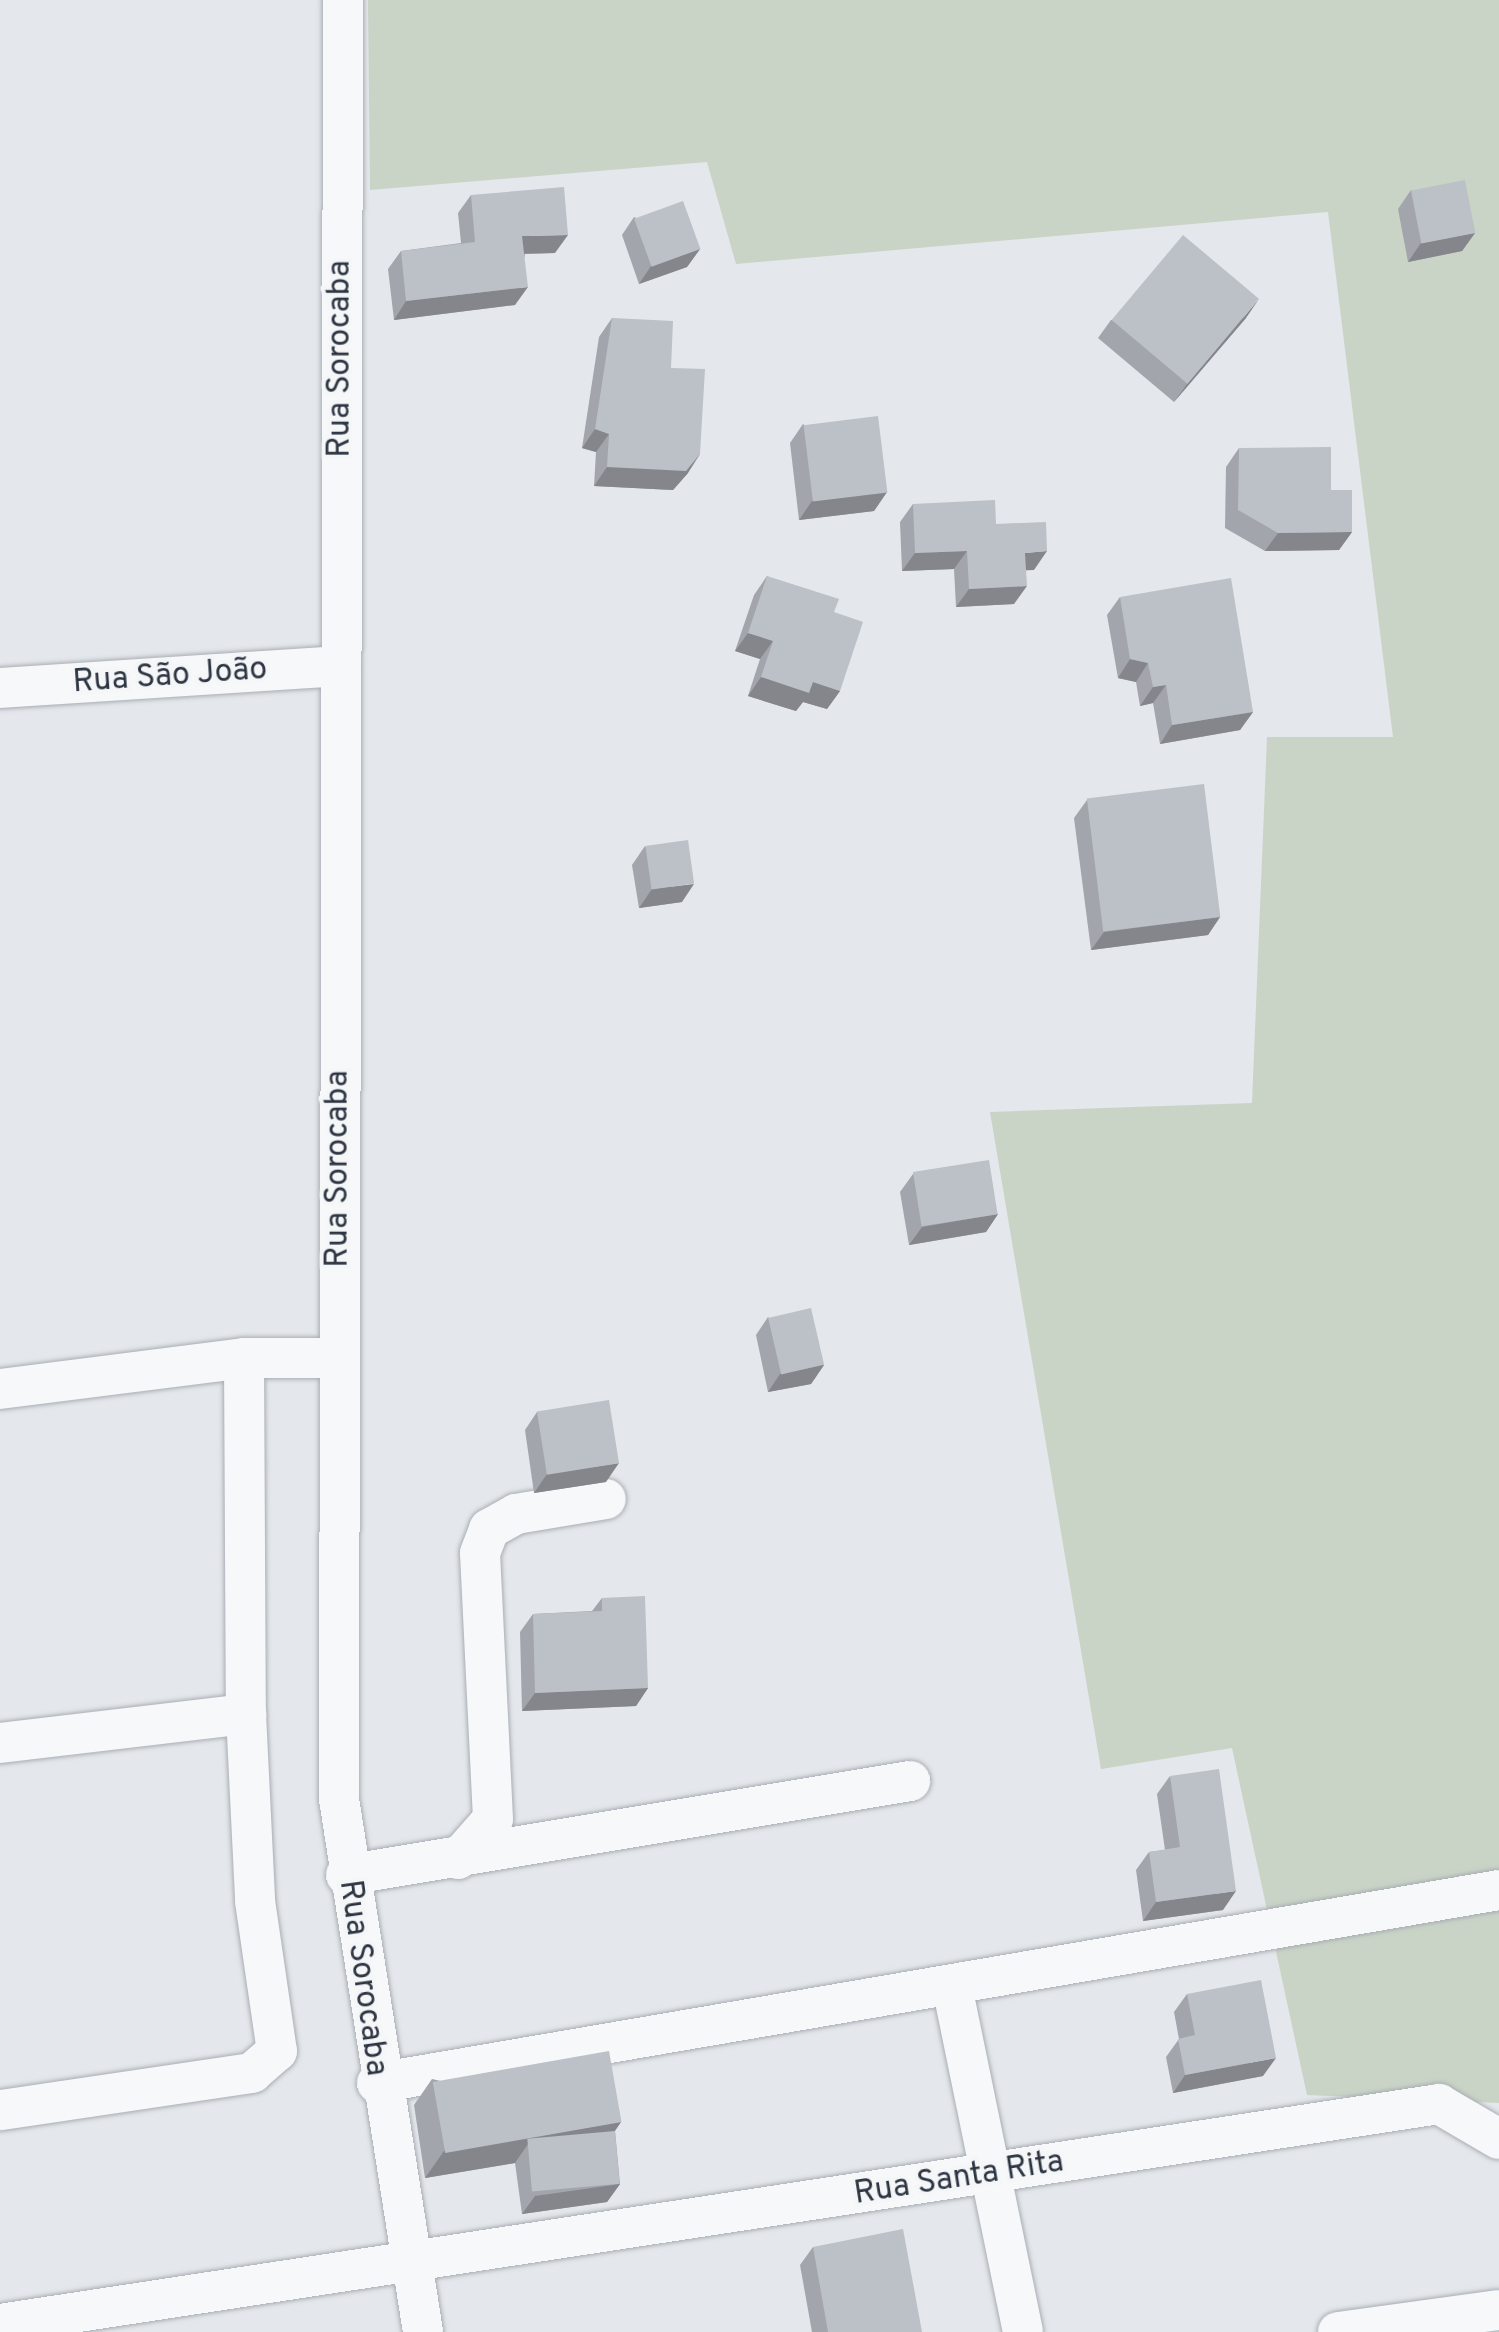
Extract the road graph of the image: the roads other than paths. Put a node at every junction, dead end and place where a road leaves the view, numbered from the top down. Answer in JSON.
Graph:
{"nodes":[{"id":1,"x":343,"y":0,"type":"edge"},
{"id":2,"x":340,"y":666,"type":"junction"},
{"id":3,"x":0,"y":688,"type":"edge"},
{"id":4,"x":244,"y":1358,"type":"junction"},
{"id":5,"x":339,"y":1358,"type":"junction"},
{"id":6,"x":0,"y":1389,"type":"edge"},
{"id":7,"x":606,"y":1499,"type":"dead end"},
{"id":8,"x":246,"y":1714,"type":"junction"},
{"id":9,"x":0,"y":1742,"type":"edge"},
{"id":10,"x":910,"y":1780,"type":"dead end"},
{"id":11,"x":458,"y":1860,"type":"junction"},
{"id":12,"x":346,"y":1875,"type":"junction"},
{"id":13,"x":1499,"y":1890,"type":"edge"},
{"id":14,"x":952,"y":1986,"type":"junction"},
{"id":15,"x":377,"y":2083,"type":"junction"},
{"id":16,"x":0,"y":2110,"type":"edge"},
{"id":17,"x":1499,"y":2138,"type":"edge"},
{"id":18,"x":994,"y":2173,"type":"junction"},
{"id":19,"x":409,"y":2264,"type":"junction"},
{"id":20,"x":1481,"y":2312,"type":"edge"},
{"id":21,"x":0,"y":2324,"type":"edge"},
{"id":22,"x":423,"y":2332,"type":"edge"},
{"id":23,"x":1022,"y":2332,"type":"edge"},
{"id":24,"x":1338,"y":2332,"type":"edge"}],
"edges":[{"from":1,"to":2,"type":"street","name":"Rua Sorocaba"},
{"from":2,"to":3,"type":"street","name":"Rua São João"},
{"from":2,"to":5,"type":"street","name":"Rua Sorocaba"},
{"from":4,"to":5,"type":"street"},
{"from":4,"to":6,"type":"street"},
{"from":4,"to":8,"type":"street"},
{"from":5,"to":12,"type":"street","name":"Rua Sorocaba"},
{"from":7,"to":11,"type":"street"},
{"from":8,"to":9,"type":"street"},
{"from":8,"to":16,"type":"street"},
{"from":10,"to":11,"type":"street"},
{"from":11,"to":12,"type":"street"},
{"from":12,"to":15,"type":"street","name":"Rua Sorocaba"},
{"from":13,"to":14,"type":"street"},
{"from":14,"to":15,"type":"street"},
{"from":14,"to":18,"type":"street"},
{"from":15,"to":19,"type":"street","name":"Rua Sorocaba"},
{"from":17,"to":18,"type":"street","name":"Rua Santa Rita"},
{"from":18,"to":19,"type":"street","name":"Rua Santa Rita"},
{"from":18,"to":23,"type":"street"},
{"from":19,"to":21,"type":"street","name":"Rua Santa Rita"},
{"from":19,"to":22,"type":"street","name":"Rua Sorocaba"},
{"from":20,"to":24,"type":"street"}]}
